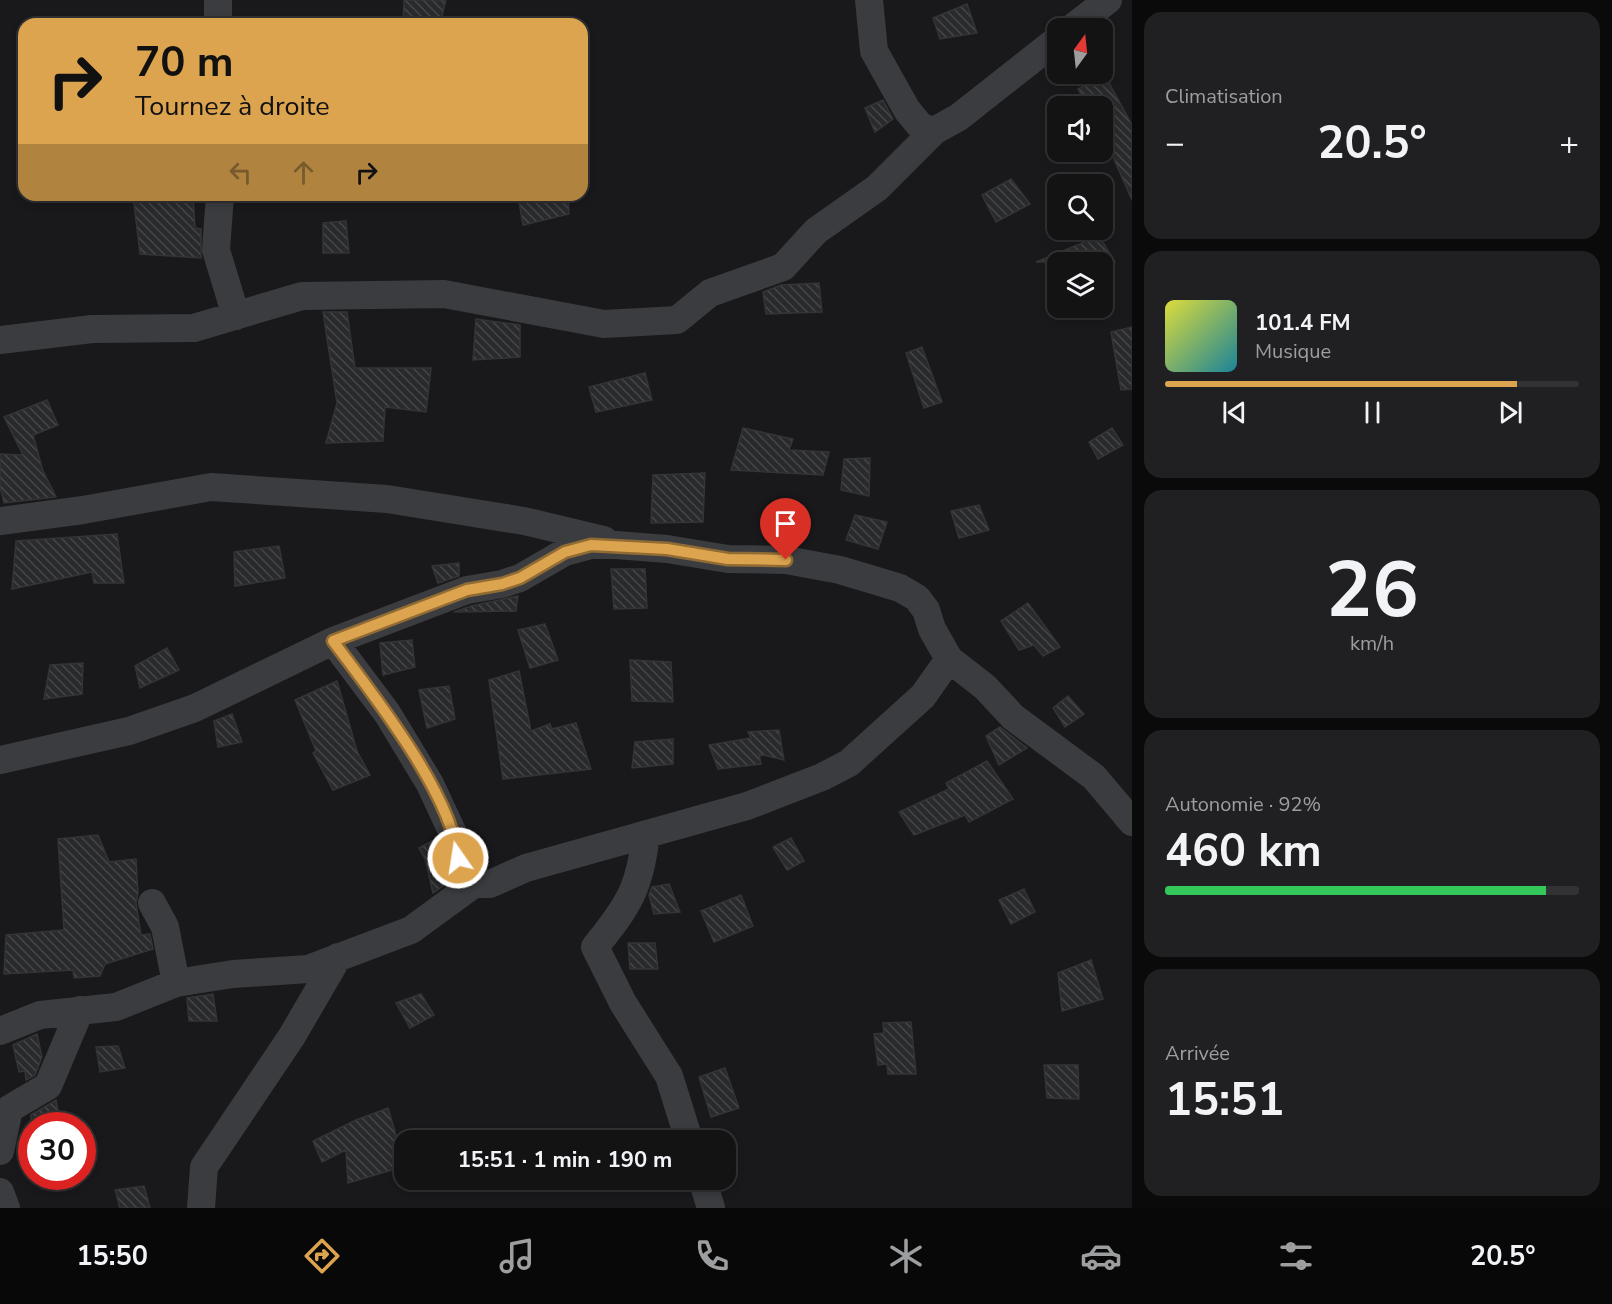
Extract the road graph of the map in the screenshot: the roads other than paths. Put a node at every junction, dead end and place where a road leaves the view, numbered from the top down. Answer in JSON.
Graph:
{"nodes":[{"id":1,"x":218,"y":0,"type":"edge"},
{"id":2,"x":869,"y":0,"type":"edge"},
{"id":3,"x":1108,"y":0,"type":"edge"},
{"id":4,"x":218,"y":18,"type":"edge"},
{"id":5,"x":1084,"y":18,"type":"edge"},
{"id":6,"x":1047,"y":48,"type":"edge"},
{"id":7,"x":934,"y":131,"type":"junction"},
{"id":8,"x":220,"y":201,"type":"edge"},
{"id":9,"x":236,"y":316,"type":"junction"},
{"id":10,"x":0,"y":340,"type":"edge"},
{"id":11,"x":0,"y":521,"type":"edge"},
{"id":12,"x":636,"y":547,"type":"junction"},
{"id":13,"x":333,"y":641,"type":"junction"},
{"id":14,"x":949,"y":659,"type":"junction"},
{"id":15,"x":0,"y":760,"type":"edge"},
{"id":16,"x":1132,"y":822,"type":"edge"},
{"id":17,"x":646,"y":834,"type":"junction"},
{"id":18,"x":474,"y":884,"type":"junction"},
{"id":19,"x":152,"y":903,"type":"dead end"},
{"id":20,"x":338,"y":957,"type":"junction"},
{"id":21,"x":176,"y":983,"type":"junction"},
{"id":22,"x":80,"y":1010,"type":"junction"},
{"id":23,"x":0,"y":1031,"type":"edge"},
{"id":24,"x":685,"y":1130,"type":"edge"},
{"id":25,"x":0,"y":1150,"type":"edge"},
{"id":26,"x":705,"y":1190,"type":"edge"},
{"id":27,"x":0,"y":1192,"type":"edge"},
{"id":28,"x":6,"y":1208,"type":"edge"},
{"id":29,"x":201,"y":1208,"type":"edge"},
{"id":30,"x":711,"y":1208,"type":"edge"}],
"edges":[{"from":1,"to":4,"type":"street"},
{"from":2,"to":7,"type":"street"},
{"from":3,"to":5,"type":"street"},
{"from":6,"to":7,"type":"street"},
{"from":7,"to":9,"type":"street"},
{"from":8,"to":9,"type":"street"},
{"from":9,"to":10,"type":"street"},
{"from":11,"to":12,"type":"street"},
{"from":12,"to":13,"type":"street"},
{"from":12,"to":14,"type":"street"},
{"from":13,"to":15,"type":"street"},
{"from":13,"to":18,"type":"street"},
{"from":14,"to":16,"type":"street"},
{"from":14,"to":17,"type":"street"},
{"from":17,"to":18,"type":"street"},
{"from":17,"to":24,"type":"street"},
{"from":18,"to":20,"type":"street"},
{"from":19,"to":21,"type":"street"},
{"from":20,"to":21,"type":"street"},
{"from":20,"to":29,"type":"street"},
{"from":21,"to":22,"type":"street"},
{"from":22,"to":23,"type":"street"},
{"from":22,"to":25,"type":"street"},
{"from":26,"to":30,"type":"street"},
{"from":27,"to":28,"type":"street"}]}
